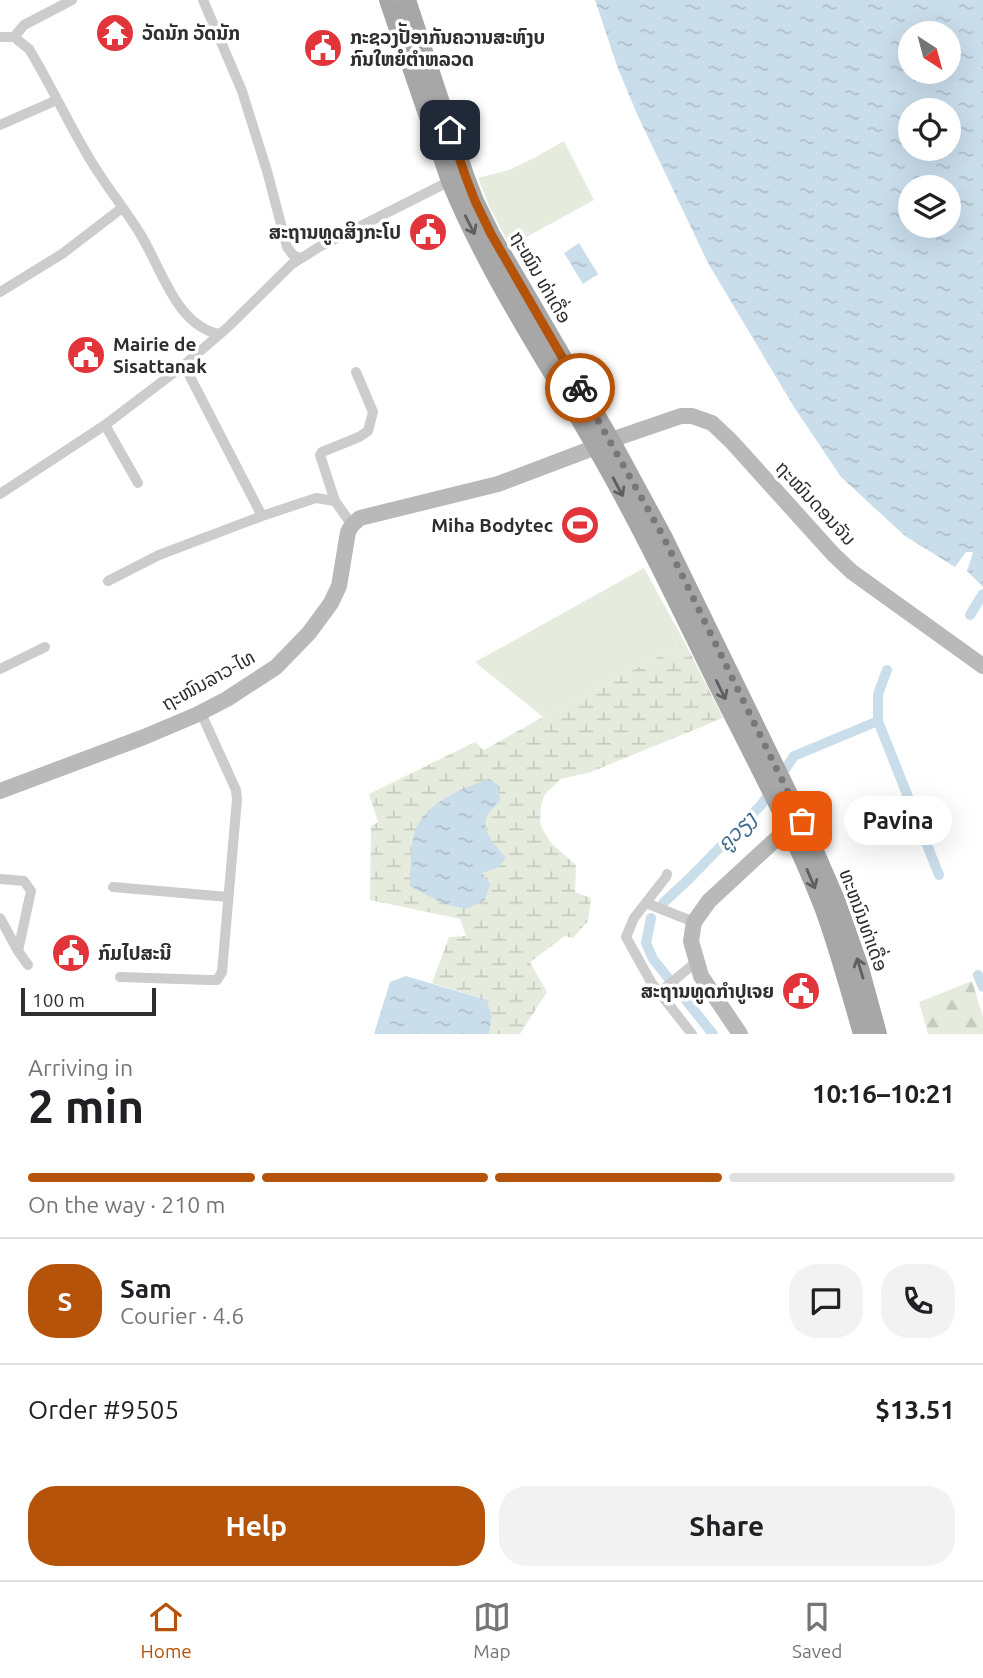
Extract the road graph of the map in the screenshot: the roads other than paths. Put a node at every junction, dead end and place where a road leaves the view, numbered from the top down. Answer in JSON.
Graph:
{"nodes":[{"id":1,"x":72,"y":0,"type":"edge"},
{"id":2,"x":200,"y":0,"type":"edge"},
{"id":3,"x":388,"y":0,"type":"edge"},
{"id":4,"x":407,"y":0,"type":"edge"},
{"id":5,"x":0,"y":37,"type":"edge"},
{"id":6,"x":14,"y":37,"type":"junction"},
{"id":7,"x":427,"y":88,"type":"junction"},
{"id":8,"x":57,"y":100,"type":"junction"},
{"id":9,"x":0,"y":125,"type":"edge"},
{"id":10,"x":457,"y":178,"type":"junction"},
{"id":11,"x":122,"y":208,"type":"junction"},
{"id":12,"x":300,"y":258,"type":"junction"},
{"id":13,"x":0,"y":292,"type":"edge"},
{"id":14,"x":219,"y":334,"type":"junction"},
{"id":15,"x":184,"y":365,"type":"junction"},
{"id":16,"x":356,"y":372,"type":"dead end"},
{"id":17,"x":105,"y":425,"type":"junction"},
{"id":18,"x":603,"y":444,"type":"junction"},
{"id":19,"x":138,"y":483,"type":"dead end"},
{"id":20,"x":0,"y":494,"type":"edge"},
{"id":21,"x":335,"y":501,"type":"junction"},
{"id":22,"x":261,"y":516,"type":"junction"},
{"id":23,"x":352,"y":525,"type":"junction"},
{"id":24,"x":108,"y":581,"type":"dead end"},
{"id":25,"x":45,"y":648,"type":"dead end"},
{"id":26,"x":983,"y":666,"type":"edge"},
{"id":27,"x":0,"y":669,"type":"edge"},
{"id":28,"x":201,"y":713,"type":"junction"},
{"id":29,"x":759,"y":750,"type":"joint"},
{"id":30,"x":0,"y":791,"type":"edge"},
{"id":31,"x":795,"y":825,"type":"junction"},
{"id":32,"x":667,"y":874,"type":"dead end"},
{"id":33,"x":0,"y":879,"type":"edge"},
{"id":34,"x":113,"y":887,"type":"dead end"},
{"id":35,"x":228,"y":897,"type":"junction"},
{"id":36,"x":646,"y":903,"type":"junction"},
{"id":37,"x":0,"y":918,"type":"edge"},
{"id":38,"x":694,"y":922,"type":"junction"},
{"id":39,"x":18,"y":951,"type":"junction"},
{"id":40,"x":28,"y":965,"type":"dead end"},
{"id":41,"x":692,"y":965,"type":"junction"},
{"id":42,"x":120,"y":977,"type":"dead end"},
{"id":43,"x":663,"y":990,"type":"junction"},
{"id":44,"x":692,"y":1034,"type":"edge"},
{"id":45,"x":740,"y":1034,"type":"edge"},
{"id":46,"x":862,"y":1034,"type":"edge"},
{"id":47,"x":878,"y":1034,"type":"edge"}],
"edges":[{"from":1,"to":6,"type":"street"},
{"from":2,"to":12,"type":"street"},
{"from":3,"to":7,"type":"main road","name":"ຖະໝົນ ທ່າເດື່ອ"},
{"from":4,"to":7,"type":"main road","name":"ຖະໝົນ ທ່າເດື່ອ"},
{"from":5,"to":6,"type":"street"},
{"from":6,"to":8,"type":"street"},
{"from":7,"to":10,"type":"main road","name":"ຖະໝົນ ທ່າເດື່ອ"},
{"from":8,"to":9,"type":"street"},
{"from":8,"to":11,"type":"street"},
{"from":10,"to":12,"type":"street"},
{"from":10,"to":18,"type":"main road","name":"ຖະໝົນ ທ່າເດື່ອ"},
{"from":11,"to":13,"type":"street"},
{"from":11,"to":14,"type":"street"},
{"from":12,"to":14,"type":"street"},
{"from":14,"to":15,"type":"street"},
{"from":15,"to":17,"type":"street"},
{"from":15,"to":22,"type":"street"},
{"from":16,"to":21,"type":"street"},
{"from":17,"to":19,"type":"street"},
{"from":17,"to":20,"type":"street"},
{"from":18,"to":23,"type":"street"},
{"from":18,"to":26,"type":"street","name":"ຖະໝົນດອນຈັນ"},
{"from":18,"to":29,"type":"main road","name":"ຖະໝົນ ທ່າເດື່ອ"},
{"from":21,"to":22,"type":"street"},
{"from":21,"to":23,"type":"street"},
{"from":22,"to":24,"type":"street"},
{"from":23,"to":28,"type":"street","name":"ຖະໜົນລາວ-ໄທ"},
{"from":25,"to":27,"type":"street"},
{"from":28,"to":30,"type":"street","name":"ຖະໜົນລາວ-ໄທ"},
{"from":28,"to":35,"type":"street"},
{"from":29,"to":31,"type":"main road","name":"ທະຫນົນທ່າເດື່ອ"},
{"from":31,"to":38,"type":"street"},
{"from":31,"to":46,"type":"main road","name":"ທະຫນົນທ່າເດື່ອ","one_way":true},
{"from":47,"to":31,"type":"main road","name":"ທະຫນົນທ່າເດື່ອ","one_way":true},
{"from":32,"to":36,"type":"street"},
{"from":33,"to":39,"type":"street"},
{"from":34,"to":35,"type":"street"},
{"from":35,"to":42,"type":"street"},
{"from":36,"to":38,"type":"street"},
{"from":36,"to":43,"type":"street"},
{"from":37,"to":39,"type":"street"},
{"from":38,"to":41,"type":"street"},
{"from":39,"to":40,"type":"street"},
{"from":41,"to":43,"type":"street"},
{"from":41,"to":45,"type":"street"},
{"from":43,"to":44,"type":"street"}]}
